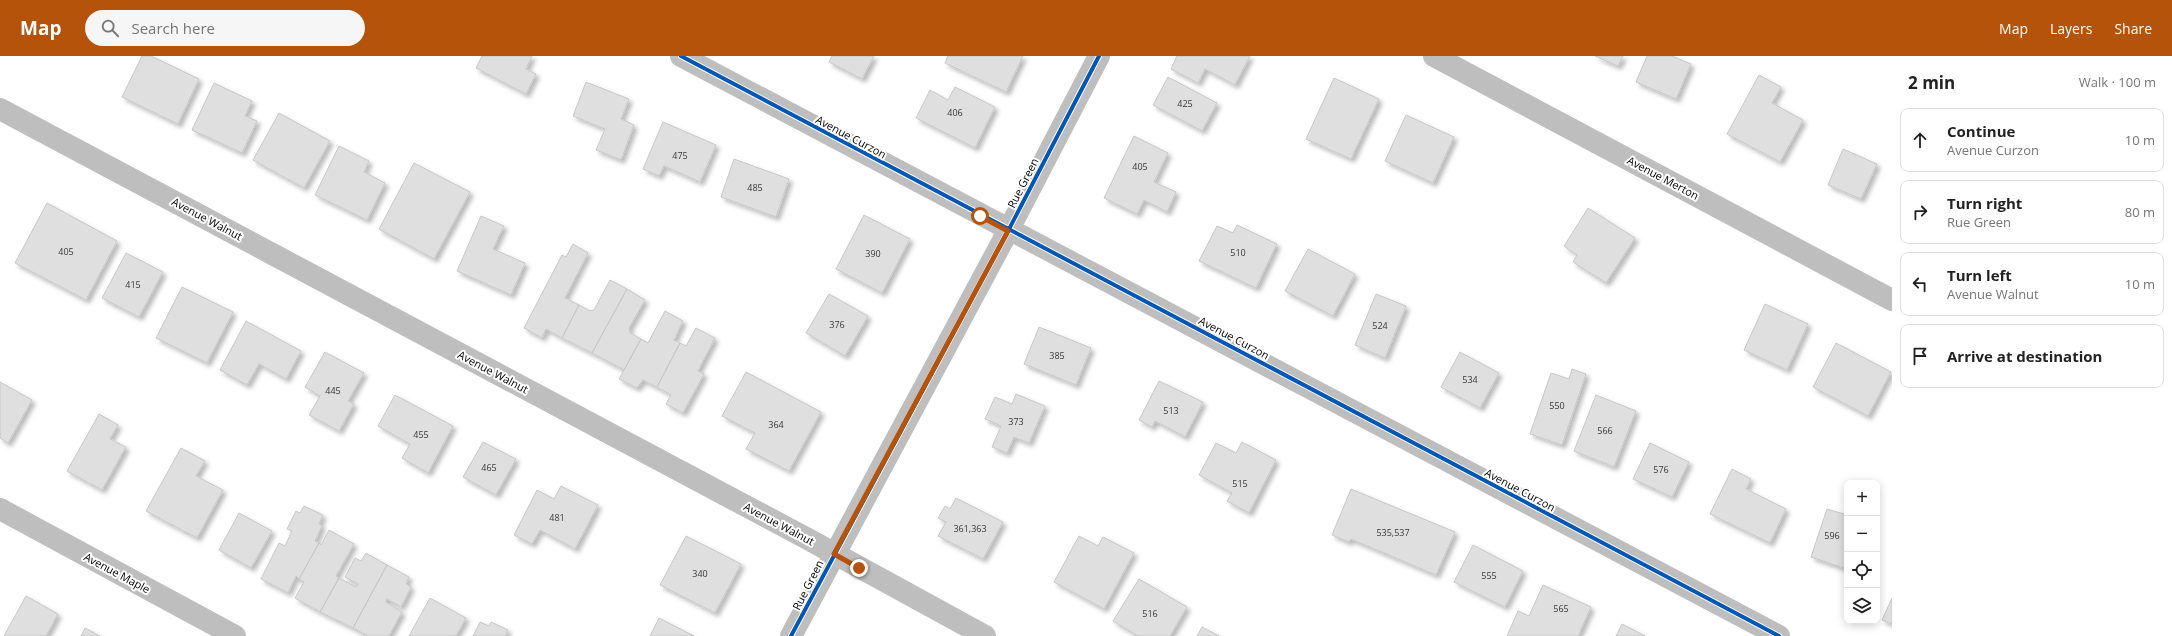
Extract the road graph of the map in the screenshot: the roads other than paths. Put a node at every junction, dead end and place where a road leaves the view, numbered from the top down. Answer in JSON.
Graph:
{"nodes":[{"id":1,"x":680,"y":56,"type":"edge"},
{"id":2,"x":1099,"y":56,"type":"edge"},
{"id":3,"x":1434,"y":56,"type":"edge"},
{"id":4,"x":0,"y":109,"type":"edge"},
{"id":5,"x":1008,"y":231,"type":"junction"},
{"id":6,"x":1892,"y":300,"type":"edge"},
{"id":7,"x":0,"y":509,"type":"edge"},
{"id":8,"x":834,"y":554,"type":"junction"},
{"id":9,"x":235,"y":636,"type":"edge"},
{"id":10,"x":791,"y":636,"type":"edge"},
{"id":11,"x":986,"y":636,"type":"edge"},
{"id":12,"x":1779,"y":636,"type":"edge"}],
"edges":[{"from":1,"to":5,"type":"street","name":"Avenue Curzon"},
{"from":2,"to":5,"type":"street","name":"Rue Green"},
{"from":3,"to":6,"type":"street","name":"Avenue Merton"},
{"from":4,"to":8,"type":"street","name":"Avenue Walnut"},
{"from":5,"to":8,"type":"street","name":"Rue Green"},
{"from":5,"to":12,"type":"street","name":"Avenue Curzon"},
{"from":7,"to":9,"type":"street","name":"Avenue Maple"},
{"from":8,"to":10,"type":"street","name":"Rue Green"},
{"from":8,"to":11,"type":"street","name":"Avenue Walnut"}]}
